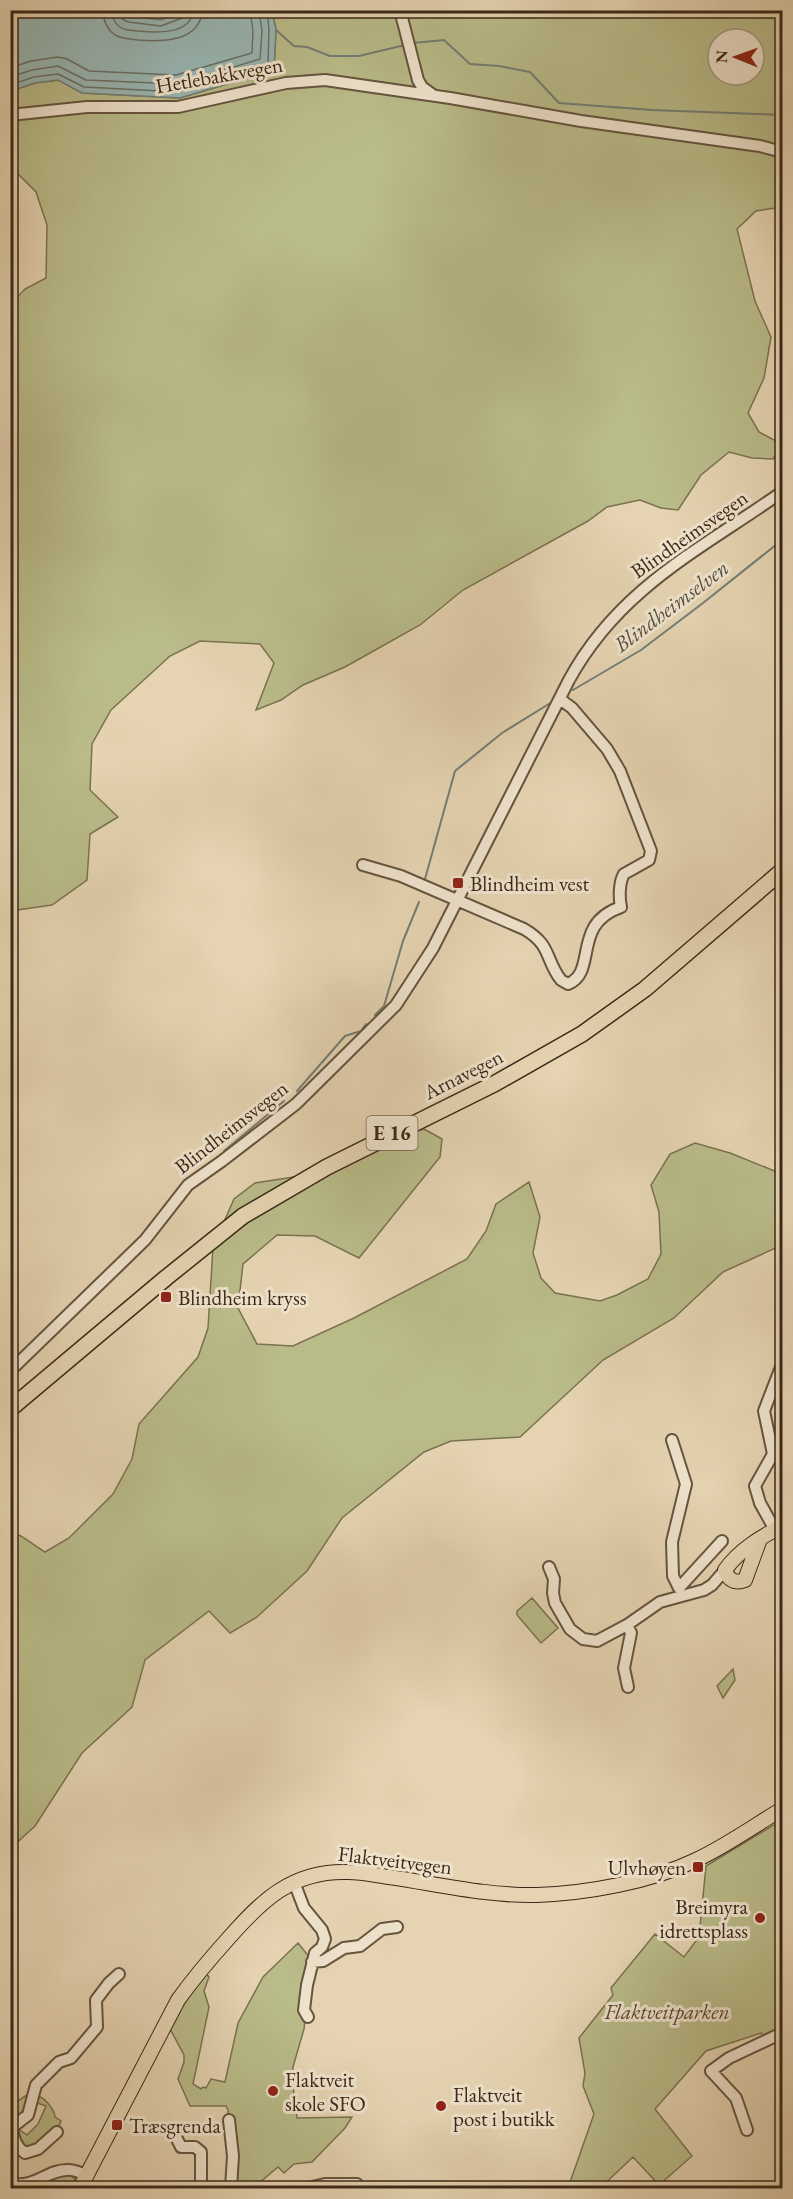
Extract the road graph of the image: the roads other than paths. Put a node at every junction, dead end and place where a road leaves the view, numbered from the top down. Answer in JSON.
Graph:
{"nodes":[{"id":1,"x":400,"y":10,"type":"edge"},
{"id":2,"x":433,"y":95,"type":"junction"},
{"id":3,"x":10,"y":115,"type":"edge"},
{"id":4,"x":783,"y":152,"type":"edge"},
{"id":5,"x":783,"y":492,"type":"edge"},
{"id":6,"x":560,"y":699,"type":"junction"},
{"id":7,"x":363,"y":865,"type":"dead end"},
{"id":8,"x":783,"y":871,"type":"edge"},
{"id":9,"x":458,"y":900,"type":"junction"},
{"id":10,"x":781,"y":1367,"type":"dead end"},
{"id":11,"x":10,"y":1371,"type":"edge"},
{"id":12,"x":10,"y":1409,"type":"edge"},
{"id":13,"x":672,"y":1440,"type":"dead end"},
{"id":14,"x":779,"y":1528,"type":"edge"},
{"id":15,"x":760,"y":1539,"type":"junction"},
{"id":16,"x":722,"y":1541,"type":"dead end"},
{"id":17,"x":549,"y":1567,"type":"dead end"},
{"id":18,"x":725,"y":1570,"type":"junction"},
{"id":19,"x":680,"y":1592,"type":"junction"},
{"id":20,"x":627,"y":1625,"type":"junction"},
{"id":21,"x":628,"y":1687,"type":"dead end"},
{"id":22,"x":783,"y":1809,"type":"edge"},
{"id":23,"x":294,"y":1882,"type":"junction"},
{"id":24,"x":397,"y":1927,"type":"dead end"},
{"id":25,"x":312,"y":1962,"type":"junction"},
{"id":26,"x":119,"y":1974,"type":"dead end"},
{"id":27,"x":308,"y":2017,"type":"dead end"},
{"id":28,"x":783,"y":2033,"type":"edge"},
{"id":29,"x":10,"y":2094,"type":"edge"},
{"id":30,"x":10,"y":2103,"type":"edge"},
{"id":31,"x":229,"y":2120,"type":"dead end"},
{"id":32,"x":11,"y":2129,"type":"edge"},
{"id":33,"x":747,"y":2130,"type":"dead end"},
{"id":34,"x":57,"y":2132,"type":"dead end"},
{"id":35,"x":177,"y":2139,"type":"dead end"},
{"id":36,"x":86,"y":2175,"type":"junction"},
{"id":37,"x":10,"y":2183,"type":"edge"},
{"id":38,"x":357,"y":2184,"type":"dead end"},
{"id":39,"x":80,"y":2188,"type":"edge"},
{"id":40,"x":204,"y":2188,"type":"edge"},
{"id":41,"x":232,"y":2188,"type":"edge"},
{"id":42,"x":308,"y":2188,"type":"edge"}],
"edges":[{"from":1,"to":2,"type":"street"},
{"from":2,"to":3,"type":"street","name":"Hetlebakkvegen"},
{"from":2,"to":4,"type":"street","name":"Hetlebakkvegen"},
{"from":5,"to":6,"type":"street","name":"Blindheimsvegen"},
{"from":6,"to":9,"type":"street","name":"Blindheimsvegen"},
{"from":6,"to":9,"type":"street"},
{"from":7,"to":9,"type":"street"},
{"from":8,"to":12,"type":"highway","name":"Arnavegen","number":"E 16"},
{"from":9,"to":11,"type":"street","name":"Blindheimsvegen"},
{"from":10,"to":14,"type":"street"},
{"from":13,"to":19,"type":"street"},
{"from":14,"to":15,"type":"main road"},
{"from":15,"to":18,"type":"main road"},
{"from":15,"to":18,"type":"main road"},
{"from":16,"to":19,"type":"street"},
{"from":17,"to":20,"type":"street"},
{"from":18,"to":19,"type":"street"},
{"from":19,"to":20,"type":"street"},
{"from":20,"to":21,"type":"street"},
{"from":22,"to":23,"type":"main road","name":"Flaktveitvegen"},
{"from":23,"to":25,"type":"street"},
{"from":23,"to":36,"type":"main road","name":"Flaktveitvegen"},
{"from":24,"to":25,"type":"street"},
{"from":25,"to":27,"type":"street"},
{"from":26,"to":32,"type":"street"},
{"from":28,"to":33,"type":"street"},
{"from":29,"to":30,"type":"street"},
{"from":31,"to":41,"type":"street"},
{"from":32,"to":34,"type":"street"},
{"from":35,"to":40,"type":"street"},
{"from":36,"to":37,"type":"street"},
{"from":36,"to":39,"type":"main road","name":"Flaktveitvegen"},
{"from":38,"to":42,"type":"street"}]}
